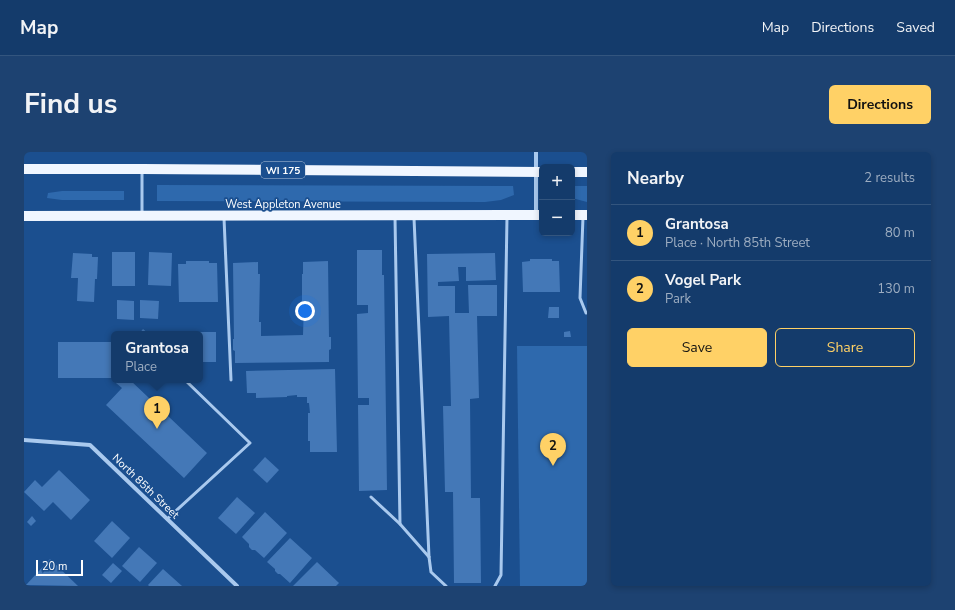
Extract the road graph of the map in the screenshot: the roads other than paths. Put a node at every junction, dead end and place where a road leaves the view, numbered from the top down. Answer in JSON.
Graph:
{"nodes":[{"id":1,"x":536,"y":152,"type":"edge"},
{"id":2,"x":142,"y":169,"type":"junction"},
{"id":3,"x":24,"y":170,"type":"edge"},
{"id":4,"x":539,"y":172,"type":"edge"},
{"id":5,"x":575,"y":172,"type":"edge"},
{"id":6,"x":587,"y":172,"type":"edge"},
{"id":7,"x":539,"y":215,"type":"edge"},
{"id":8,"x":585,"y":215,"type":"edge"},
{"id":9,"x":24,"y":216,"type":"edge"},
{"id":10,"x":142,"y":216,"type":"junction"},
{"id":11,"x":224,"y":216,"type":"junction"},
{"id":12,"x":395,"y":216,"type":"junction"},
{"id":13,"x":414,"y":216,"type":"junction"},
{"id":14,"x":506,"y":216,"type":"junction"},
{"id":15,"x":586,"y":313,"type":"edge"},
{"id":16,"x":231,"y":380,"type":"dead end"},
{"id":17,"x":188,"y":383,"type":"edge"},
{"id":18,"x":24,"y":440,"type":"edge"},
{"id":19,"x":371,"y":497,"type":"dead end"},
{"id":20,"x":167,"y":519,"type":"junction"},
{"id":21,"x":400,"y":524,"type":"junction"},
{"id":22,"x":429,"y":557,"type":"junction"},
{"id":23,"x":237,"y":586,"type":"edge"},
{"id":24,"x":446,"y":586,"type":"edge"},
{"id":25,"x":495,"y":586,"type":"edge"}],
"edges":[{"from":1,"to":4,"type":"street"},
{"from":2,"to":3,"type":"main road","number":"WI 175"},
{"from":2,"to":4,"type":"main road","number":"WI 175"},
{"from":2,"to":10,"type":"lane"},
{"from":5,"to":6,"type":"main road"},
{"from":7,"to":14,"type":"main road","name":"West Appleton Avenue"},
{"from":8,"to":15,"type":"lane"},
{"from":9,"to":10,"type":"main road","name":"West Appleton Avenue"},
{"from":10,"to":11,"type":"main road","name":"West Appleton Avenue"},
{"from":11,"to":12,"type":"main road","name":"West Appleton Avenue"},
{"from":11,"to":16,"type":"lane"},
{"from":12,"to":13,"type":"main road","name":"West Appleton Avenue"},
{"from":12,"to":21,"type":"lane"},
{"from":13,"to":14,"type":"main road","name":"West Appleton Avenue"},
{"from":13,"to":22,"type":"lane"},
{"from":14,"to":25,"type":"lane"},
{"from":17,"to":20,"type":"lane"},
{"from":18,"to":20,"type":"street","name":"North 85th Street"},
{"from":19,"to":21,"type":"lane"},
{"from":20,"to":23,"type":"street","name":"North 85th Street"},
{"from":21,"to":22,"type":"lane"},
{"from":22,"to":24,"type":"lane"}]}
